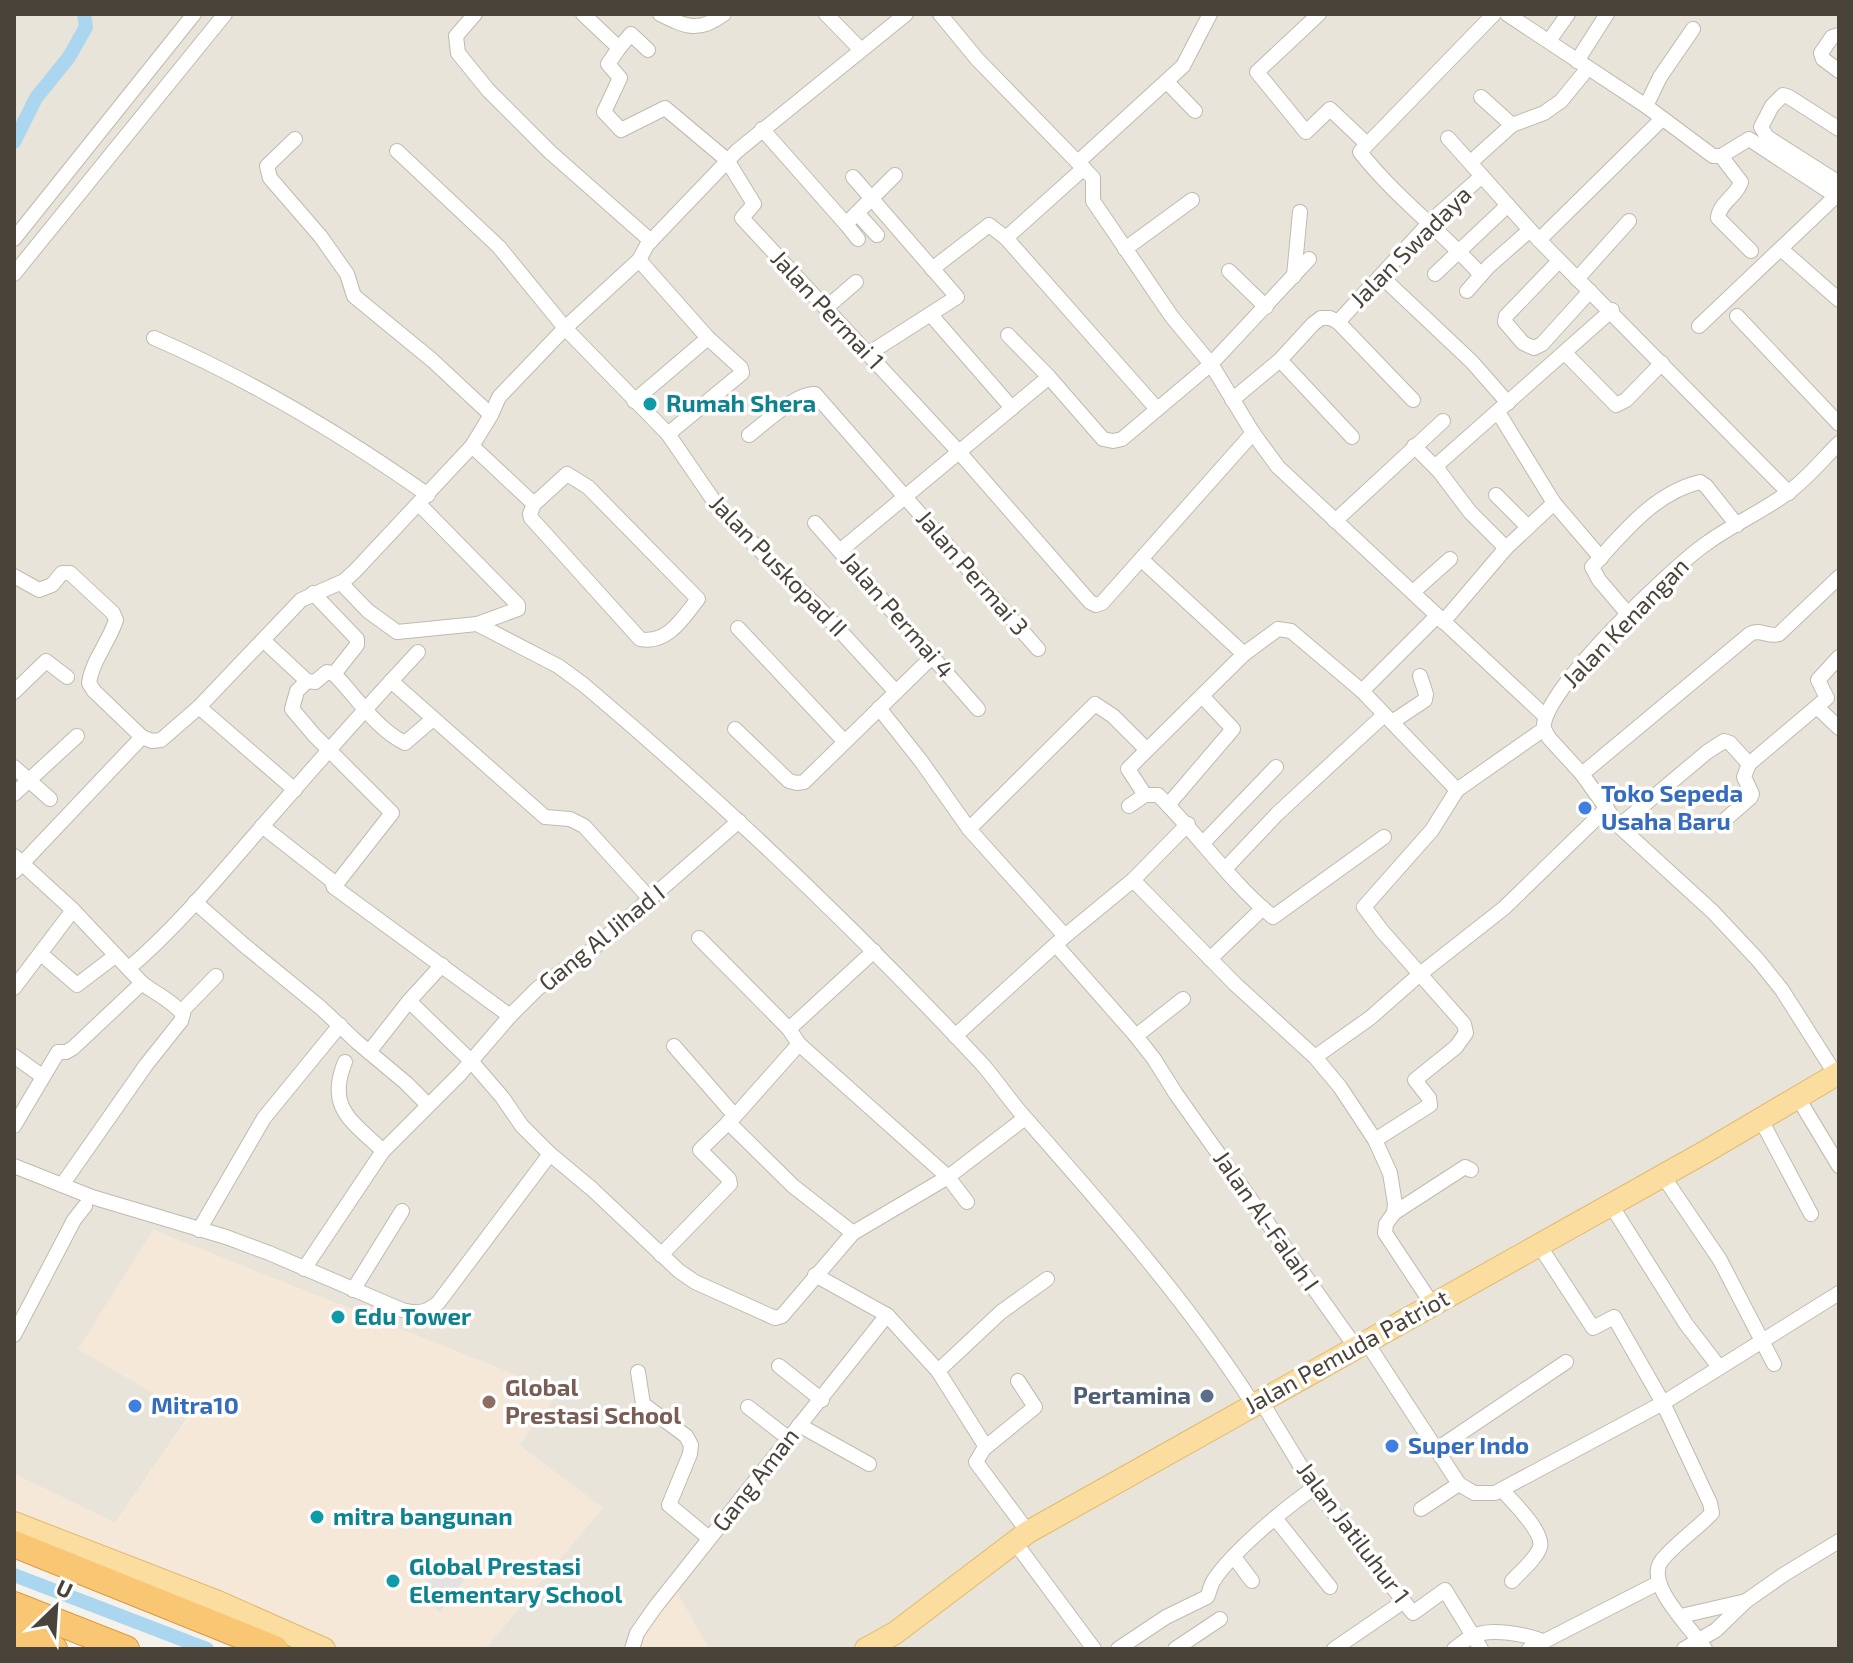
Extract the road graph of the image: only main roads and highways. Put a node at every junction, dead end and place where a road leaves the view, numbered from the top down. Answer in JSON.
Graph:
{"nodes":[{"id":1,"x":1837,"y":1074,"type":"edge"},
{"id":2,"x":14,"y":1523,"type":"edge"},
{"id":3,"x":14,"y":1544,"type":"edge"},
{"id":4,"x":14,"y":1605,"type":"edge"},
{"id":5,"x":14,"y":1632,"type":"edge"},
{"id":6,"x":900,"y":1641,"type":"edge"},
{"id":7,"x":54,"y":1649,"type":"edge"},
{"id":8,"x":126,"y":1649,"type":"edge"},
{"id":9,"x":275,"y":1649,"type":"edge"},
{"id":10,"x":324,"y":1649,"type":"edge"},
{"id":11,"x":866,"y":1649,"type":"edge"}],
"edges":[{"from":1,"to":6,"type":"main road","name":"Jalan Pemuda Patriot"},
{"from":2,"to":10,"type":"main road"},
{"from":3,"to":9,"type":"highway"},
{"from":4,"to":8,"type":"highway"},
{"from":5,"to":7,"type":"highway"},
{"from":6,"to":11,"type":"main road","name":"Jalan Pemuda Patriot"}]}
